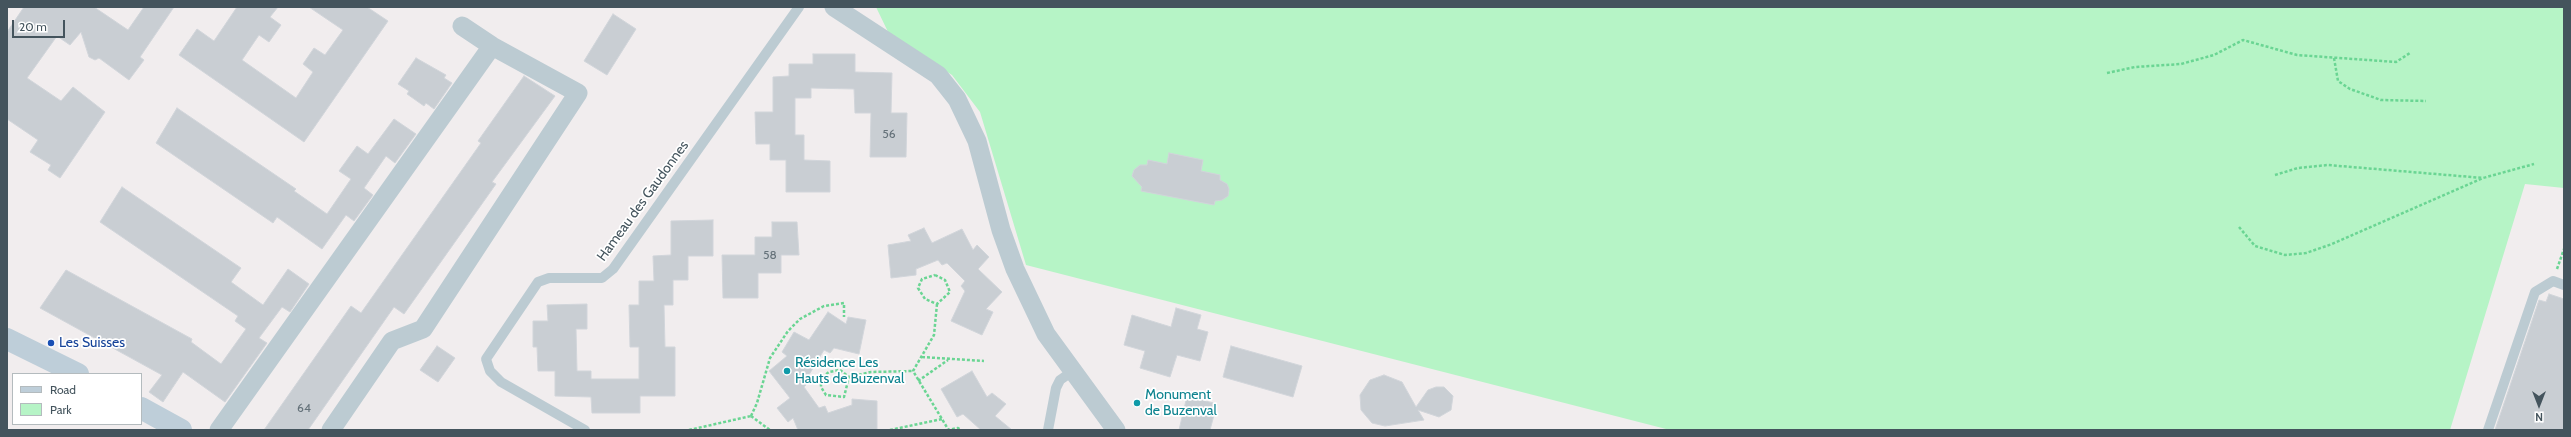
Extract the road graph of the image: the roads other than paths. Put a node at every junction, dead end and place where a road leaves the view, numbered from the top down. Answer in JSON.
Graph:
{"nodes":[{"id":1,"x":799,"y":7,"type":"edge"},
{"id":2,"x":834,"y":7,"type":"edge"},
{"id":3,"x":462,"y":26,"type":"dead end"},
{"id":4,"x":492,"y":46,"type":"junction"},
{"id":5,"x":2564,"y":285,"type":"edge"},
{"id":6,"x":7,"y":339,"type":"edge"},
{"id":7,"x":1073,"y":371,"type":"junction"},
{"id":8,"x":76,"y":373,"type":"edge"},
{"id":9,"x":142,"y":409,"type":"edge"},
{"id":10,"x":181,"y":430,"type":"edge"},
{"id":11,"x":219,"y":430,"type":"edge"},
{"id":12,"x":331,"y":430,"type":"edge"},
{"id":13,"x":585,"y":430,"type":"edge"},
{"id":14,"x":1048,"y":430,"type":"edge"},
{"id":15,"x":1116,"y":430,"type":"edge"},
{"id":16,"x":2488,"y":430,"type":"edge"}],
"edges":[{"from":1,"to":13,"type":"lane","name":"Hameau des Gaudonnes"},
{"from":2,"to":7,"type":"street"},
{"from":3,"to":4,"type":"street"},
{"from":4,"to":11,"type":"street"},
{"from":4,"to":12,"type":"street"},
{"from":5,"to":16,"type":"lane"},
{"from":6,"to":8,"type":"street"},
{"from":7,"to":14,"type":"lane"},
{"from":7,"to":15,"type":"street"},
{"from":9,"to":10,"type":"street"}]}
